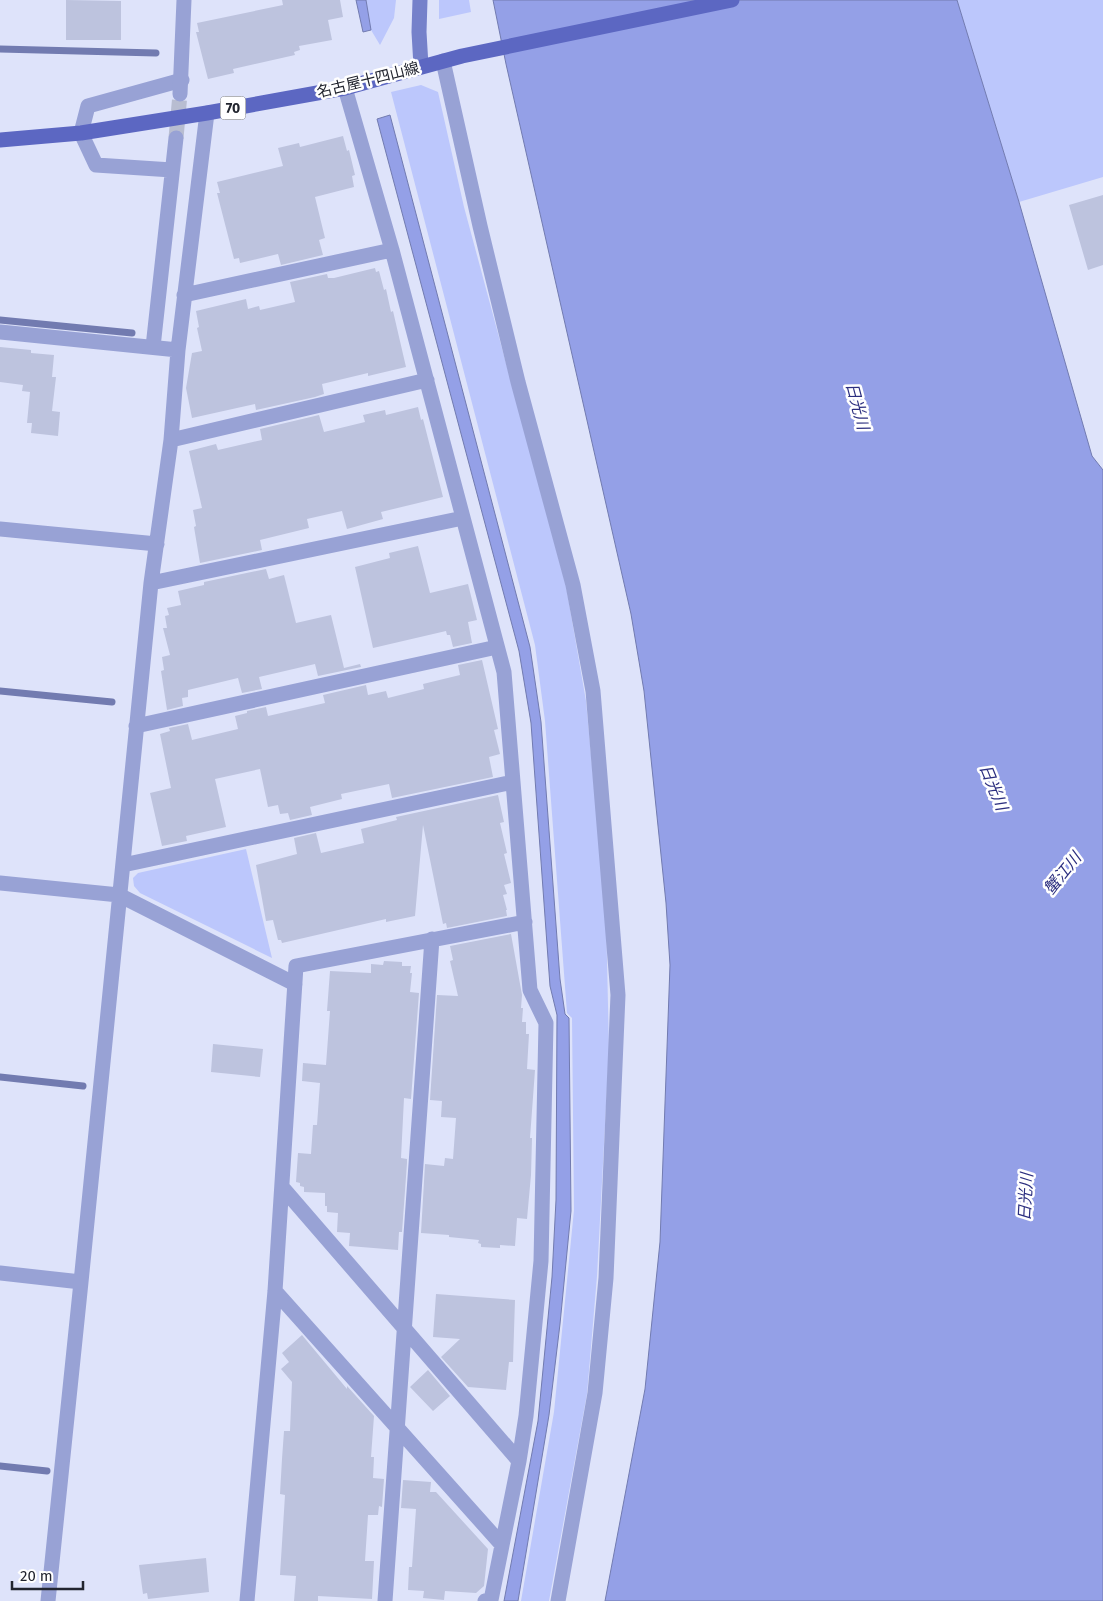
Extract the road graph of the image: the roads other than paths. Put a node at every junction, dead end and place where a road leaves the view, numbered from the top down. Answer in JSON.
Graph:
{"nodes":[{"id":1,"x":184,"y":0,"type":"edge"},
{"id":2,"x":420,"y":0,"type":"edge"},
{"id":3,"x":732,"y":0,"type":"edge"},
{"id":4,"x":443,"y":61,"type":"junction"},
{"id":5,"x":421,"y":66,"type":"junction"},
{"id":6,"x":345,"y":88,"type":"junction"},
{"id":7,"x":207,"y":113,"type":"junction"},
{"id":8,"x":81,"y":133,"type":"junction"},
{"id":9,"x":176,"y":138,"type":"tunnel mouth"},
{"id":10,"x":0,"y":140,"type":"edge"},
{"id":11,"x":172,"y":170,"type":"junction"},
{"id":12,"x":392,"y":250,"type":"junction"},
{"id":13,"x":184,"y":295,"type":"junction"},
{"id":14,"x":0,"y":332,"type":"edge"},
{"id":15,"x":153,"y":347,"type":"junction"},
{"id":16,"x":178,"y":350,"type":"junction"},
{"id":17,"x":427,"y":380,"type":"junction"},
{"id":18,"x":171,"y":440,"type":"junction"},
{"id":19,"x":463,"y":518,"type":"junction"},
{"id":20,"x":0,"y":529,"type":"edge"},
{"id":21,"x":157,"y":544,"type":"junction"},
{"id":22,"x":151,"y":583,"type":"junction"},
{"id":23,"x":497,"y":647,"type":"junction"},
{"id":24,"x":136,"y":726,"type":"junction"},
{"id":25,"x":513,"y":782,"type":"junction"},
{"id":26,"x":122,"y":865,"type":"junction"},
{"id":27,"x":0,"y":884,"type":"edge"},
{"id":28,"x":119,"y":896,"type":"junction"},
{"id":29,"x":525,"y":922,"type":"junction"},
{"id":30,"x":432,"y":939,"type":"junction"},
{"id":31,"x":295,"y":984,"type":"junction"},
{"id":32,"x":282,"y":1187,"type":"junction"},
{"id":33,"x":0,"y":1273,"type":"edge"},
{"id":34,"x":81,"y":1282,"type":"junction"},
{"id":35,"x":275,"y":1291,"type":"junction"},
{"id":36,"x":404,"y":1328,"type":"junction"},
{"id":37,"x":398,"y":1428,"type":"junction"},
{"id":38,"x":519,"y":1461,"type":"junction"},
{"id":39,"x":502,"y":1545,"type":"junction"},
{"id":40,"x":48,"y":1601,"type":"edge"},
{"id":41,"x":247,"y":1601,"type":"edge"},
{"id":42,"x":385,"y":1601,"type":"edge"},
{"id":43,"x":485,"y":1601,"type":"edge"},
{"id":44,"x":558,"y":1601,"type":"edge"}],
"edges":[{"from":1,"to":8,"type":"street"},
{"from":2,"to":5,"type":"main road"},
{"from":3,"to":4,"type":"main road","name":"名古屋十四山線","number":"70"},
{"from":4,"to":5,"type":"main road","name":"名古屋十四山線","number":"70"},
{"from":4,"to":44,"type":"street"},
{"from":5,"to":6,"type":"main road","name":"名古屋十四山線","number":"70"},
{"from":6,"to":7,"type":"main road","name":"名古屋十四山線","number":"70"},
{"from":6,"to":12,"type":"street"},
{"from":7,"to":8,"type":"main road","name":"名古屋十四山線","number":"70"},
{"from":7,"to":13,"type":"street"},
{"from":8,"to":10,"type":"main road","name":"名古屋十四山線","number":"70"},
{"from":8,"to":11,"type":"street"},
{"from":9,"to":11,"type":"street"},
{"from":11,"to":15,"type":"street"},
{"from":12,"to":13,"type":"street"},
{"from":12,"to":17,"type":"street"},
{"from":13,"to":16,"type":"street"},
{"from":14,"to":15,"type":"street"},
{"from":15,"to":16,"type":"street"},
{"from":16,"to":18,"type":"street"},
{"from":17,"to":18,"type":"street"},
{"from":17,"to":19,"type":"street"},
{"from":18,"to":21,"type":"street"},
{"from":19,"to":22,"type":"street"},
{"from":19,"to":23,"type":"street"},
{"from":20,"to":21,"type":"street"},
{"from":21,"to":22,"type":"street"},
{"from":22,"to":24,"type":"street"},
{"from":23,"to":24,"type":"street"},
{"from":23,"to":25,"type":"street"},
{"from":24,"to":26,"type":"street"},
{"from":25,"to":26,"type":"street"},
{"from":25,"to":29,"type":"street"},
{"from":26,"to":28,"type":"street"},
{"from":27,"to":28,"type":"street"},
{"from":28,"to":31,"type":"street"},
{"from":28,"to":34,"type":"street"},
{"from":29,"to":30,"type":"street"},
{"from":29,"to":38,"type":"street"},
{"from":30,"to":31,"type":"street"},
{"from":30,"to":36,"type":"street"},
{"from":31,"to":32,"type":"street"},
{"from":32,"to":35,"type":"street"},
{"from":32,"to":36,"type":"street"},
{"from":33,"to":34,"type":"street"},
{"from":34,"to":40,"type":"street"},
{"from":35,"to":37,"type":"street"},
{"from":35,"to":41,"type":"street"},
{"from":36,"to":37,"type":"street"},
{"from":36,"to":38,"type":"street"},
{"from":37,"to":39,"type":"street"},
{"from":37,"to":42,"type":"street"},
{"from":38,"to":39,"type":"street"},
{"from":39,"to":43,"type":"street"}]}
